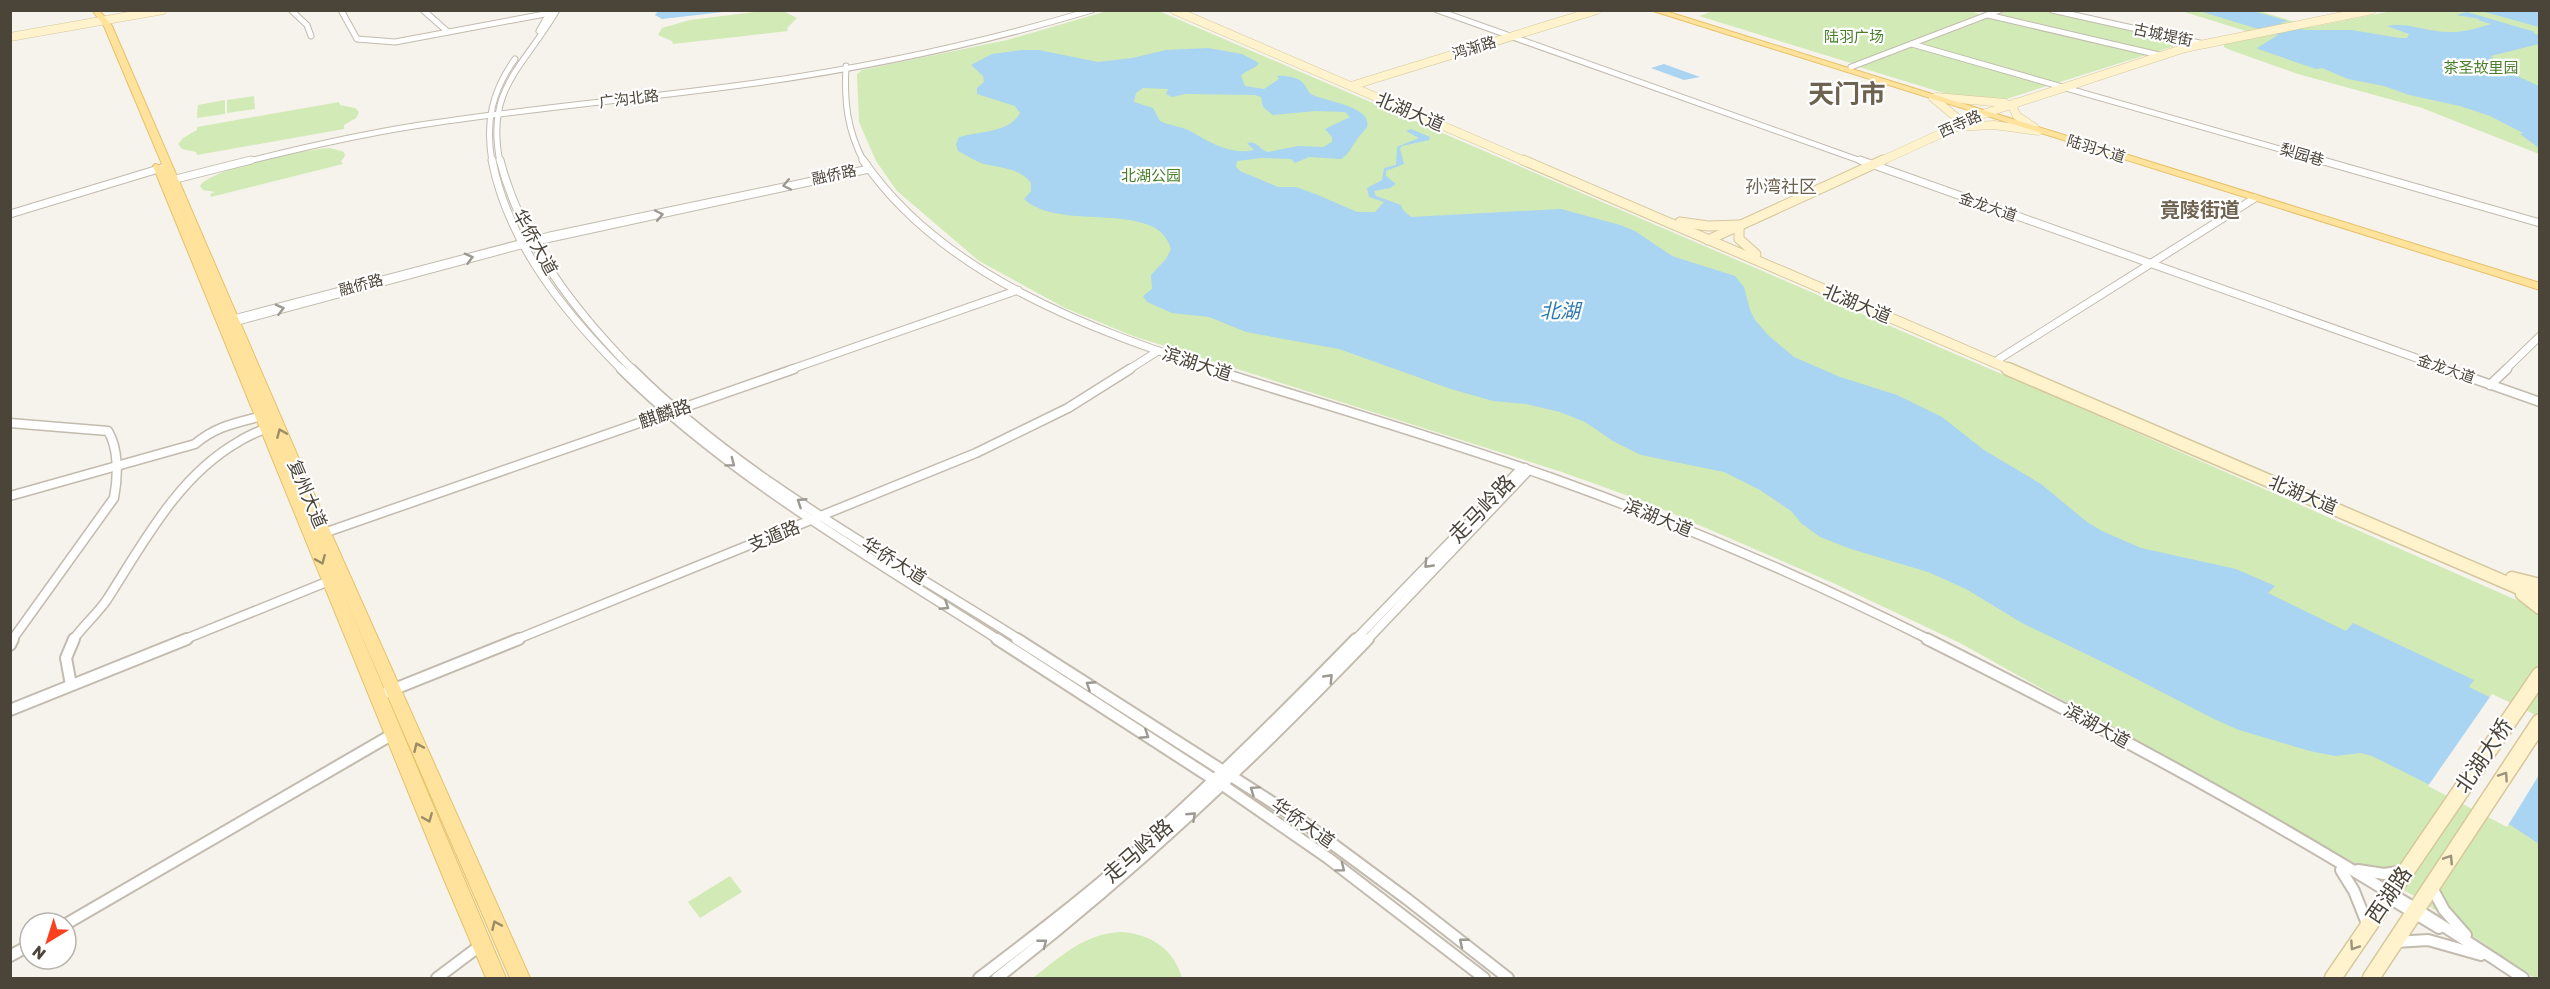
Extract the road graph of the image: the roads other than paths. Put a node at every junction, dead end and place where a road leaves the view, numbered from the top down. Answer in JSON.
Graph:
{"nodes":[{"id":1,"x":87,"y":10,"type":"edge"},
{"id":2,"x":154,"y":10,"type":"edge"},
{"id":3,"x":163,"y":10,"type":"edge"},
{"id":4,"x":291,"y":10,"type":"edge"},
{"id":5,"x":341,"y":10,"type":"edge"},
{"id":6,"x":423,"y":10,"type":"edge"},
{"id":7,"x":1084,"y":10,"type":"edge"},
{"id":8,"x":1092,"y":10,"type":"edge"},
{"id":9,"x":1174,"y":10,"type":"edge"},
{"id":10,"x":1183,"y":10,"type":"edge"},
{"id":11,"x":1437,"y":10,"type":"edge"},
{"id":12,"x":1597,"y":10,"type":"edge"},
{"id":13,"x":1642,"y":10,"type":"edge"},
{"id":14,"x":1653,"y":10,"type":"edge"},
{"id":15,"x":1658,"y":10,"type":"edge"},
{"id":16,"x":1670,"y":10,"type":"edge"},
{"id":17,"x":2000,"y":10,"type":"edge"},
{"id":18,"x":2052,"y":10,"type":"edge"},
{"id":19,"x":2372,"y":10,"type":"edge"},
{"id":20,"x":552,"y":11,"type":"edge"},
{"id":21,"x":1988,"y":15,"type":"junction"},
{"id":22,"x":100,"y":18,"type":"edge"},
{"id":23,"x":448,"y":32,"type":"junction"},
{"id":24,"x":310,"y":36,"type":"dead end"},
{"id":25,"x":10,"y":37,"type":"edge"},
{"id":26,"x":1511,"y":37,"type":"junction"},
{"id":27,"x":1777,"y":44,"type":"junction"},
{"id":28,"x":1912,"y":44,"type":"junction"},
{"id":29,"x":2204,"y":44,"type":"junction"},
{"id":30,"x":1785,"y":50,"type":"junction"},
{"id":31,"x":2159,"y":55,"type":"junction"},
{"id":32,"x":1803,"y":62,"type":"junction"},
{"id":33,"x":844,"y":67,"type":"junction"},
{"id":34,"x":1834,"y":67,"type":"junction"},
{"id":35,"x":1851,"y":67,"type":"junction"},
{"id":36,"x":1354,"y":85,"type":"junction"},
{"id":37,"x":2065,"y":87,"type":"junction"},
{"id":38,"x":1935,"y":98,"type":"junction"},
{"id":39,"x":2015,"y":103,"type":"junction"},
{"id":40,"x":1985,"y":113,"type":"junction"},
{"id":41,"x":492,"y":114,"type":"junction"},
{"id":42,"x":1953,"y":127,"type":"junction"},
{"id":43,"x":2040,"y":130,"type":"junction"},
{"id":44,"x":1870,"y":166,"type":"junction"},
{"id":45,"x":867,"y":170,"type":"junction"},
{"id":46,"x":167,"y":175,"type":"junction"},
{"id":47,"x":2253,"y":200,"type":"junction"},
{"id":48,"x":10,"y":214,"type":"edge"},
{"id":49,"x":1675,"y":220,"type":"junction"},
{"id":50,"x":2540,"y":223,"type":"edge"},
{"id":51,"x":1739,"y":225,"type":"junction"},
{"id":52,"x":1711,"y":238,"type":"junction"},
{"id":53,"x":528,"y":242,"type":"junction"},
{"id":54,"x":1756,"y":254,"type":"junction"},
{"id":55,"x":2149,"y":264,"type":"junction"},
{"id":56,"x":2540,"y":286,"type":"edge"},
{"id":57,"x":1016,"y":291,"type":"junction"},
{"id":58,"x":229,"y":322,"type":"junction"},
{"id":59,"x":2540,"y":336,"type":"edge"},
{"id":60,"x":1156,"y":352,"type":"junction"},
{"id":61,"x":1999,"y":359,"type":"junction"},
{"id":62,"x":2490,"y":384,"type":"junction"},
{"id":63,"x":2540,"y":402,"type":"edge"},
{"id":64,"x":673,"y":412,"type":"junction"},
{"id":65,"x":264,"y":422,"type":"junction"},
{"id":66,"x":10,"y":423,"type":"edge"},
{"id":67,"x":116,"y":465,"type":"junction"},
{"id":68,"x":1524,"y":471,"type":"junction"},
{"id":69,"x":10,"y":496,"type":"edge"},
{"id":70,"x":823,"y":516,"type":"junction"},
{"id":71,"x":812,"y":520,"type":"junction"},
{"id":72,"x":318,"y":535,"type":"junction"},
{"id":73,"x":336,"y":578,"type":"junction"},
{"id":74,"x":2507,"y":580,"type":"junction"},
{"id":75,"x":2540,"y":588,"type":"edge"},
{"id":76,"x":2540,"y":597,"type":"edge"},
{"id":77,"x":2540,"y":608,"type":"edge"},
{"id":78,"x":10,"y":645,"type":"edge"},
{"id":79,"x":2540,"y":675,"type":"edge"},
{"id":80,"x":71,"y":685,"type":"junction"},
{"id":81,"x":393,"y":690,"type":"junction"},
{"id":82,"x":377,"y":696,"type":"junction"},
{"id":83,"x":10,"y":710,"type":"edge"},
{"id":84,"x":2540,"y":722,"type":"edge"},
{"id":85,"x":393,"y":734,"type":"junction"},
{"id":86,"x":1230,"y":774,"type":"junction"},
{"id":87,"x":1220,"y":784,"type":"junction"},
{"id":88,"x":2446,"y":811,"type":"joint"},
{"id":89,"x":2472,"y":824,"type":"joint"},
{"id":90,"x":2342,"y":868,"type":"junction"},
{"id":91,"x":2405,"y":871,"type":"junction"},
{"id":92,"x":2431,"y":886,"type":"junction"},
{"id":93,"x":2388,"y":894,"type":"junction"},
{"id":94,"x":2415,"y":910,"type":"junction"},
{"id":95,"x":78,"y":917,"type":"edge"},
{"id":96,"x":2368,"y":926,"type":"junction"},
{"id":97,"x":2394,"y":942,"type":"junction"},
{"id":98,"x":481,"y":945,"type":"junction"},
{"id":99,"x":2482,"y":953,"type":"junction"},
{"id":100,"x":437,"y":978,"type":"edge"},
{"id":101,"x":496,"y":978,"type":"edge"},
{"id":102,"x":520,"y":978,"type":"edge"},
{"id":103,"x":979,"y":978,"type":"edge"},
{"id":104,"x":997,"y":978,"type":"edge"},
{"id":105,"x":1484,"y":978,"type":"edge"},
{"id":106,"x":1508,"y":978,"type":"edge"},
{"id":107,"x":2333,"y":978,"type":"edge"},
{"id":108,"x":2371,"y":978,"type":"edge"},
{"id":109,"x":2514,"y":978,"type":"edge"},
{"id":110,"x":2523,"y":978,"type":"edge"}],
"edges":[{"from":1,"to":22,"type":"main road","name":"复州大道"},
{"from":2,"to":22,"type":"main road"},
{"from":3,"to":22,"type":"main road"},
{"from":4,"to":24,"type":"street"},
{"from":5,"to":23,"type":"street"},
{"from":6,"to":23,"type":"street"},
{"from":7,"to":33,"type":"street","name":"广沟北路"},
{"from":8,"to":33,"type":"street","name":"广沟北路"},
{"from":9,"to":36,"type":"main road","name":"北湖大道"},
{"from":10,"to":36,"type":"main road","name":"北湖大道"},
{"from":11,"to":26,"type":"street","name":"金龙大道"},
{"from":12,"to":26,"type":"main road","name":"鸿渐路"},
{"from":13,"to":32,"type":"main road"},
{"from":14,"to":34,"type":"main road","name":"陆羽大道"},
{"from":15,"to":30,"type":"main road","name":"陆羽大道"},
{"from":16,"to":27,"type":"main road"},
{"from":17,"to":21,"type":"street"},
{"from":18,"to":29,"type":"street","name":"古城堤街"},
{"from":19,"to":29,"type":"main road","name":"西寺路"},
{"from":20,"to":23,"type":"street"},
{"from":20,"to":41,"type":"street","name":"华侨大道"},
{"from":21,"to":28,"type":"street"},
{"from":21,"to":31,"type":"street"},
{"from":22,"to":25,"type":"main road"},
{"from":22,"to":46,"type":"main road","name":"复州大道"},
{"from":26,"to":36,"type":"main road","name":"鸿渐路"},
{"from":26,"to":44,"type":"street","name":"金龙大道"},
{"from":27,"to":30,"type":"main road"},
{"from":27,"to":35,"type":"main road"},
{"from":28,"to":35,"type":"street"},
{"from":28,"to":37,"type":"street","name":"梨园巷"},
{"from":29,"to":31,"type":"main road","name":"西寺路"},
{"from":30,"to":38,"type":"main road","name":"陆羽大道"},
{"from":31,"to":37,"type":"main road","name":"西寺路"},
{"from":32,"to":34,"type":"main road"},
{"from":32,"to":38,"type":"main road"},
{"from":33,"to":41,"type":"street","name":"广沟北路"},
{"from":33,"to":45,"type":"street","name":"滨湖大道"},
{"from":34,"to":38,"type":"main road","name":"陆羽大道"},
{"from":35,"to":38,"type":"main road"},
{"from":36,"to":49,"type":"main road","name":"北湖大道"},
{"from":36,"to":52,"type":"main road","name":"北湖大道"},
{"from":37,"to":39,"type":"main road","name":"西寺路"},
{"from":37,"to":50,"type":"street","name":"梨园巷"},
{"from":38,"to":39,"type":"main road"},
{"from":38,"to":40,"type":"main road","name":"陆羽大道"},
{"from":38,"to":42,"type":"main road"},
{"from":39,"to":40,"type":"main road","name":"西寺路"},
{"from":39,"to":43,"type":"main road"},
{"from":40,"to":42,"type":"main road","name":"西寺路"},
{"from":40,"to":43,"type":"main road","name":"陆羽大道"},
{"from":41,"to":46,"type":"street","name":"广沟北路"},
{"from":41,"to":53,"type":"street","name":"华侨大道"},
{"from":42,"to":43,"type":"main road"},
{"from":42,"to":44,"type":"main road","name":"西寺路"},
{"from":43,"to":47,"type":"main road"},
{"from":43,"to":56,"type":"main road","name":"陆羽大道"},
{"from":44,"to":51,"type":"main road","name":"西寺路"},
{"from":44,"to":55,"type":"street","name":"金龙大道"},
{"from":45,"to":53,"type":"street","name":"融侨路"},
{"from":45,"to":57,"type":"street","name":"滨湖大道"},
{"from":46,"to":48,"type":"street","name":"广沟北路"},
{"from":46,"to":58,"type":"main road","name":"复州大道"},
{"from":47,"to":55,"type":"street"},
{"from":47,"to":56,"type":"main road"},
{"from":49,"to":51,"type":"main road"},
{"from":49,"to":52,"type":"main road","name":"北湖大道"},
{"from":51,"to":52,"type":"main road","name":"西寺路"},
{"from":51,"to":54,"type":"main road"},
{"from":52,"to":54,"type":"main road","name":"北湖大道"},
{"from":52,"to":74,"type":"main road","name":"北湖大道"},
{"from":53,"to":58,"type":"street","name":"融侨路"},
{"from":53,"to":64,"type":"street","name":"华侨大道"},
{"from":54,"to":61,"type":"main road","name":"北湖大道"},
{"from":55,"to":61,"type":"street"},
{"from":55,"to":62,"type":"street","name":"金龙大道"},
{"from":57,"to":60,"type":"street","name":"滨湖大道"},
{"from":57,"to":64,"type":"street","name":"麒麟路"},
{"from":58,"to":65,"type":"main road","name":"复州大道"},
{"from":72,"to":58,"type":"main road","name":"复州大道","one_way":true},
{"from":59,"to":62,"type":"street"},
{"from":60,"to":68,"type":"street","name":"滨湖大道"},
{"from":60,"to":70,"type":"street","name":"支遁路"},
{"from":61,"to":74,"type":"main road","name":"北湖大道"},
{"from":62,"to":63,"type":"street","name":"金龙大道"},
{"from":70,"to":64,"type":"street","name":"华侨大道","one_way":true},
{"from":64,"to":71,"type":"street","name":"华侨大道","one_way":true},
{"from":64,"to":72,"type":"street","name":"麒麟路"},
{"from":65,"to":67,"type":"street"},
{"from":65,"to":72,"type":"main road","name":"复州大道"},
{"from":65,"to":80,"type":"street"},
{"from":66,"to":67,"type":"street"},
{"from":67,"to":69,"type":"street"},
{"from":67,"to":78,"type":"street"},
{"from":68,"to":86,"type":"street","name":"走马岭路"},
{"from":68,"to":90,"type":"street","name":"滨湖大道"},
{"from":70,"to":71,"type":"street","name":"支遁路"},
{"from":86,"to":70,"type":"street","name":"华侨大道","one_way":true},
{"from":71,"to":81,"type":"street","name":"支遁路"},
{"from":71,"to":87,"type":"street","name":"华侨大道","one_way":true},
{"from":72,"to":73,"type":"main road","name":"复州大道"},
{"from":73,"to":80,"type":"street"},
{"from":73,"to":81,"type":"main road","name":"复州大道"},
{"from":73,"to":82,"type":"main road","name":"复州大道"},
{"from":74,"to":75,"type":"main road"},
{"from":74,"to":76,"type":"main road","name":"北湖大道"},
{"from":74,"to":77,"type":"main road"},
{"from":79,"to":88,"type":"main road","name":"北湖大桥"},
{"from":80,"to":83,"type":"street"},
{"from":81,"to":82,"type":"street","name":"支遁路"},
{"from":102,"to":81,"type":"main road","name":"复州大道","one_way":true},
{"from":82,"to":85,"type":"main road","name":"复州大道"},
{"from":89,"to":84,"type":"main road","name":"北湖大桥","one_way":true},
{"from":85,"to":95,"type":"street"},
{"from":85,"to":98,"type":"main road","name":"复州大道","one_way":true},
{"from":86,"to":87,"type":"street","name":"走马岭路"},
{"from":106,"to":86,"type":"street","name":"华侨大道","one_way":true},
{"from":87,"to":103,"type":"street","name":"走马岭路"},
{"from":104,"to":87,"type":"street","name":"走马岭路","one_way":true},
{"from":87,"to":105,"type":"street","name":"华侨大道","one_way":true},
{"from":88,"to":91,"type":"main road","name":"西湖路"},
{"from":92,"to":89,"type":"main road","name":"西湖路","one_way":true},
{"from":90,"to":91,"type":"street"},
{"from":90,"to":93,"type":"street","name":"滨湖大道"},
{"from":90,"to":96,"type":"street"},
{"from":91,"to":93,"type":"main road","name":"西湖路"},
{"from":92,"to":94,"type":"main road","name":"西湖路"},
{"from":92,"to":99,"type":"street"},
{"from":93,"to":94,"type":"street","name":"滨湖大道"},
{"from":93,"to":96,"type":"main road","name":"西湖路"},
{"from":94,"to":97,"type":"main road","name":"西湖路"},
{"from":94,"to":99,"type":"street","name":"滨湖大道"},
{"from":96,"to":107,"type":"main road","name":"西湖路","one_way":true},
{"from":97,"to":99,"type":"street"},
{"from":97,"to":108,"type":"main road","name":"西湖路"},
{"from":98,"to":100,"type":"street"},
{"from":98,"to":101,"type":"main road","name":"复州大道"},
{"from":99,"to":109,"type":"street","name":"滨湖大道"},
{"from":99,"to":110,"type":"street","name":"滨湖大道"}]}
